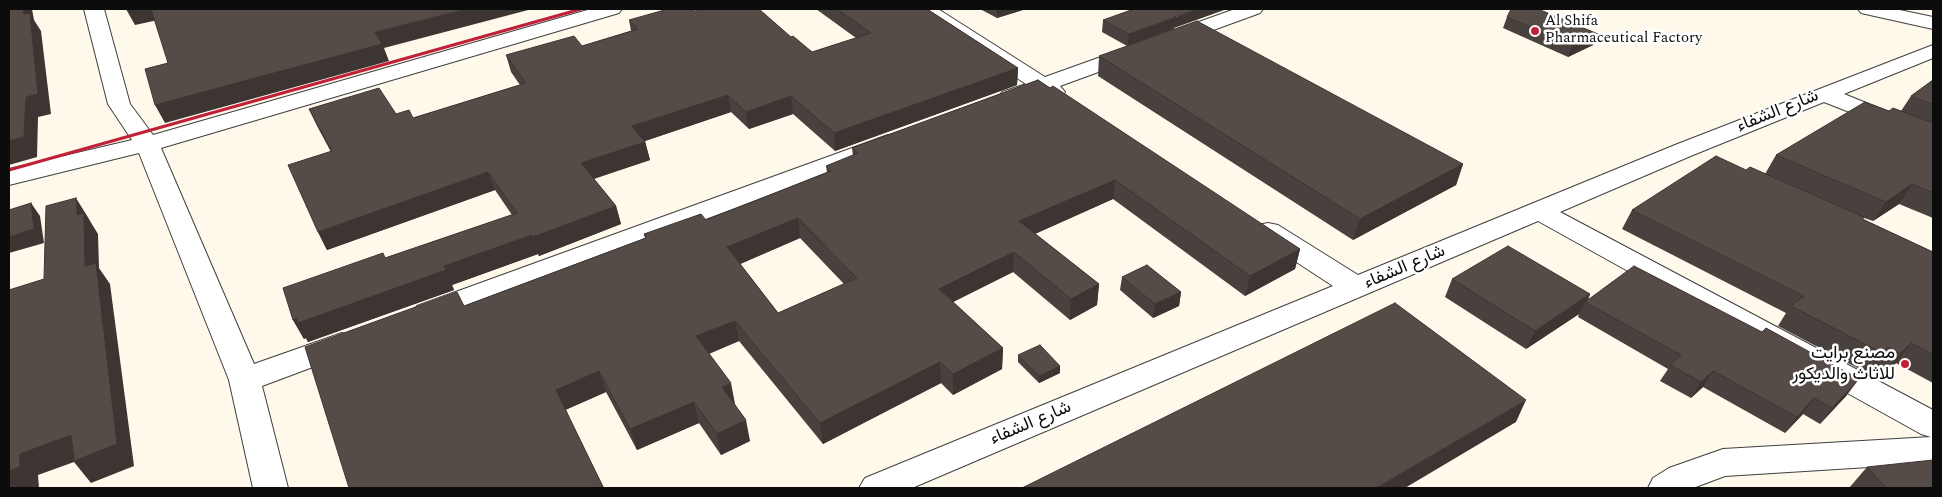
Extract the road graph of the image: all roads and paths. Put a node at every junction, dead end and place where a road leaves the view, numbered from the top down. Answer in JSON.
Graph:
{"nodes":[{"id":1,"x":94,"y":9,"type":"edge"},
{"id":2,"x":612,"y":9,"type":"edge"},
{"id":3,"x":925,"y":9,"type":"edge"},
{"id":4,"x":1254,"y":9,"type":"edge"},
{"id":5,"x":1868,"y":9,"type":"edge"},
{"id":6,"x":1933,"y":23,"type":"edge"},
{"id":7,"x":1933,"y":51,"type":"edge"},
{"id":8,"x":1043,"y":85,"type":"junction"},
{"id":9,"x":1824,"y":94,"type":"junction"},
{"id":10,"x":987,"y":106,"type":"edge"},
{"id":11,"x":1076,"y":106,"type":"edge"},
{"id":12,"x":913,"y":133,"type":"edge"},
{"id":13,"x":1933,"y":138,"type":"edge"},
{"id":14,"x":147,"y":144,"type":"junction"},
{"id":15,"x":1684,"y":150,"type":"junction"},
{"id":16,"x":1710,"y":162,"type":"edge"},
{"id":17,"x":9,"y":177,"type":"edge"},
{"id":18,"x":1539,"y":211,"type":"junction"},
{"id":19,"x":1249,"y":219,"type":"edge"},
{"id":20,"x":1357,"y":288,"type":"junction"},
{"id":21,"x":402,"y":321,"type":"edge"},
{"id":22,"x":365,"y":335,"type":"edge"},
{"id":23,"x":245,"y":380,"type":"junction"},
{"id":24,"x":1933,"y":425,"type":"edge"},
{"id":25,"x":1933,"y":450,"type":"edge"},
{"id":26,"x":921,"y":480,"type":"edge"},
{"id":27,"x":270,"y":488,"type":"edge"},
{"id":28,"x":877,"y":488,"type":"edge"},
{"id":29,"x":1664,"y":488,"type":"edge"}],
"edges":[{"from":1,"to":14,"type":"street"},
{"from":2,"to":14,"type":"street"},
{"from":3,"to":8,"type":"street"},
{"from":4,"to":8,"type":"street"},
{"from":5,"to":6,"type":"street"},
{"from":7,"to":9,"type":"street","name":"شارع الشفاء"},
{"from":8,"to":10,"type":"street"},
{"from":8,"to":11,"type":"street"},
{"from":9,"to":13,"type":"street"},
{"from":9,"to":15,"type":"street","name":"شارع الشفاء"},
{"from":12,"to":21,"type":"street"},
{"from":14,"to":17,"type":"street"},
{"from":14,"to":23,"type":"street"},
{"from":15,"to":16,"type":"street"},
{"from":15,"to":18,"type":"street","name":"شارع الشفاء"},
{"from":18,"to":20,"type":"street","name":"شارع الشفاء"},
{"from":18,"to":24,"type":"street"},
{"from":19,"to":20,"type":"street"},
{"from":20,"to":26,"type":"street","name":"شارع الشفاء"},
{"from":22,"to":23,"type":"street"},
{"from":23,"to":27,"type":"street"},
{"from":25,"to":29,"type":"street"},
{"from":26,"to":28,"type":"street","name":"شارع الشفاء"}]}
